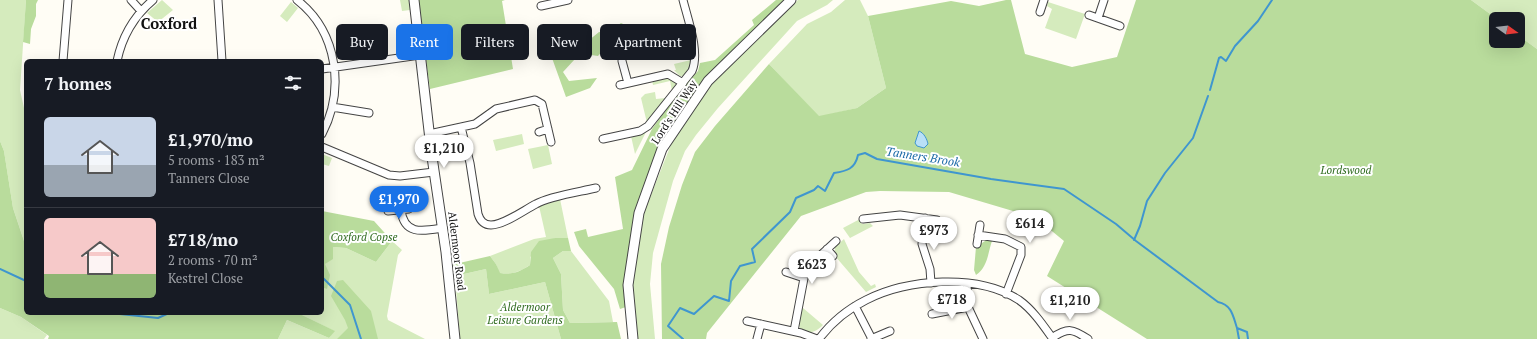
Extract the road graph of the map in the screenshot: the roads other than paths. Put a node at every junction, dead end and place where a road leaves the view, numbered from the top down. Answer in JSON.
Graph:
{"nodes":[{"id":1,"x":68,"y":0,"type":"edge"},
{"id":2,"x":131,"y":0,"type":"edge"},
{"id":3,"x":153,"y":0,"type":"edge"},
{"id":4,"x":218,"y":0,"type":"edge"},
{"id":5,"x":414,"y":0,"type":"edge"},
{"id":6,"x":568,"y":0,"type":"edge"},
{"id":7,"x":683,"y":0,"type":"edge"},
{"id":8,"x":791,"y":0,"type":"edge"},
{"id":9,"x":1044,"y":0,"type":"edge"},
{"id":10,"x":1104,"y":0,"type":"edge"},
{"id":11,"x":300,"y":1,"type":"edge"},
{"id":12,"x":552,"y":2,"type":"edge"},
{"id":13,"x":541,"y":6,"type":"dead end"},
{"id":14,"x":141,"y":11,"type":"junction"},
{"id":15,"x":1040,"y":12,"type":"dead end"},
{"id":16,"x":1089,"y":15,"type":"dead end"},
{"id":17,"x":1098,"y":18,"type":"junction"},
{"id":18,"x":417,"y":24,"type":"edge"},
{"id":19,"x":1120,"y":26,"type":"dead end"},
{"id":20,"x":396,"y":58,"type":"edge"},
{"id":21,"x":63,"y":59,"type":"edge"},
{"id":22,"x":118,"y":59,"type":"edge"},
{"id":23,"x":223,"y":59,"type":"edge"},
{"id":24,"x":421,"y":60,"type":"edge"},
{"id":25,"x":622,"y":60,"type":"dead end"},
{"id":26,"x":335,"y":67,"type":"junction"},
{"id":27,"x":324,"y":69,"type":"edge"},
{"id":28,"x":628,"y":83,"type":"junction"},
{"id":29,"x":683,"y":83,"type":"junction"},
{"id":30,"x":620,"y":85,"type":"dead end"},
{"id":31,"x":332,"y":107,"type":"junction"},
{"id":32,"x":370,"y":114,"type":"dead end"},
{"id":33,"x":462,"y":128,"type":"junction"},
{"id":34,"x":324,"y":129,"type":"edge"},
{"id":35,"x":548,"y":129,"type":"junction"},
{"id":36,"x":539,"y":132,"type":"dead end"},
{"id":37,"x":430,"y":134,"type":"junction"},
{"id":38,"x":603,"y":139,"type":"dead end"},
{"id":39,"x":551,"y":142,"type":"dead end"},
{"id":40,"x":324,"y":148,"type":"edge"},
{"id":41,"x":434,"y":172,"type":"junction"},
{"id":42,"x":596,"y":188,"type":"dead end"},
{"id":43,"x":409,"y":209,"type":"dead end"},
{"id":44,"x":402,"y":210,"type":"junction"},
{"id":45,"x":388,"y":211,"type":"dead end"},
{"id":46,"x":876,"y":217,"type":"junction"},
{"id":47,"x":925,"y":218,"type":"junction"},
{"id":48,"x":863,"y":219,"type":"dead end"},
{"id":49,"x":937,"y":220,"type":"dead end"},
{"id":50,"x":878,"y":225,"type":"dead end"},
{"id":51,"x":980,"y":225,"type":"dead end"},
{"id":52,"x":443,"y":228,"type":"junction"},
{"id":53,"x":978,"y":235,"type":"junction"},
{"id":54,"x":836,"y":241,"type":"dead end"},
{"id":55,"x":977,"y":244,"type":"dead end"},
{"id":56,"x":827,"y":249,"type":"junction"},
{"id":57,"x":833,"y":256,"type":"dead end"},
{"id":58,"x":786,"y":272,"type":"dead end"},
{"id":59,"x":804,"y":278,"type":"junction"},
{"id":60,"x":931,"y":283,"type":"junction"},
{"id":61,"x":967,"y":284,"type":"junction"},
{"id":62,"x":1006,"y":294,"type":"junction"},
{"id":63,"x":855,"y":306,"type":"junction"},
{"id":64,"x":968,"y":307,"type":"junction"},
{"id":65,"x":942,"y":312,"type":"junction"},
{"id":66,"x":932,"y":314,"type":"dead end"},
{"id":67,"x":747,"y":321,"type":"dead end"},
{"id":68,"x":944,"y":321,"type":"dead end"},
{"id":69,"x":761,"y":324,"type":"junction"},
{"id":70,"x":794,"y":331,"type":"junction"},
{"id":71,"x":890,"y":331,"type":"dead end"},
{"id":72,"x":1052,"y":338,"type":"edge"},
{"id":73,"x":456,"y":339,"type":"edge"},
{"id":74,"x":633,"y":339,"type":"edge"},
{"id":75,"x":757,"y":339,"type":"edge"},
{"id":76,"x":818,"y":339,"type":"edge"},
{"id":77,"x":872,"y":339,"type":"edge"},
{"id":78,"x":983,"y":339,"type":"edge"},
{"id":79,"x":1088,"y":339,"type":"edge"}],
"edges":[{"from":1,"to":21,"type":"street"},
{"from":2,"to":14,"type":"street"},
{"from":3,"to":14,"type":"street"},
{"from":4,"to":23,"type":"street"},
{"from":5,"to":18,"type":"street","name":"Aldermoor Road"},
{"from":6,"to":12,"type":"street"},
{"from":7,"to":29,"type":"street"},
{"from":8,"to":74,"type":"street","name":"Lord's Hill Way"},
{"from":9,"to":15,"type":"street"},
{"from":10,"to":17,"type":"street"},
{"from":11,"to":26,"type":"street"},
{"from":12,"to":13,"type":"street"},
{"from":14,"to":22,"type":"street"},
{"from":16,"to":17,"type":"street"},
{"from":17,"to":19,"type":"street"},
{"from":20,"to":26,"type":"street"},
{"from":24,"to":37,"type":"street","name":"Aldermoor Road"},
{"from":25,"to":28,"type":"street"},
{"from":26,"to":27,"type":"street"},
{"from":26,"to":31,"type":"street"},
{"from":28,"to":29,"type":"street"},
{"from":28,"to":30,"type":"street"},
{"from":29,"to":38,"type":"street"},
{"from":31,"to":32,"type":"street"},
{"from":31,"to":34,"type":"street"},
{"from":33,"to":35,"type":"street"},
{"from":33,"to":37,"type":"street"},
{"from":33,"to":42,"type":"street"},
{"from":35,"to":36,"type":"street"},
{"from":35,"to":39,"type":"street"},
{"from":37,"to":41,"type":"street","name":"Aldermoor Road"},
{"from":40,"to":41,"type":"street"},
{"from":41,"to":52,"type":"street","name":"Aldermoor Road"},
{"from":43,"to":44,"type":"street"},
{"from":44,"to":45,"type":"street"},
{"from":44,"to":52,"type":"street"},
{"from":46,"to":47,"type":"street"},
{"from":46,"to":48,"type":"street"},
{"from":46,"to":50,"type":"street"},
{"from":47,"to":49,"type":"street"},
{"from":47,"to":60,"type":"street"},
{"from":51,"to":53,"type":"street"},
{"from":52,"to":73,"type":"street","name":"Aldermoor Road"},
{"from":53,"to":55,"type":"street"},
{"from":53,"to":62,"type":"street"},
{"from":54,"to":56,"type":"street"},
{"from":56,"to":57,"type":"street"},
{"from":56,"to":59,"type":"street"},
{"from":58,"to":59,"type":"street"},
{"from":59,"to":70,"type":"street"},
{"from":60,"to":61,"type":"street"},
{"from":60,"to":63,"type":"street"},
{"from":61,"to":62,"type":"street"},
{"from":61,"to":64,"type":"street"},
{"from":62,"to":72,"type":"street"},
{"from":63,"to":76,"type":"street"},
{"from":63,"to":77,"type":"street"},
{"from":64,"to":65,"type":"street"},
{"from":64,"to":78,"type":"street"},
{"from":65,"to":66,"type":"street"},
{"from":65,"to":68,"type":"street"},
{"from":67,"to":69,"type":"street"},
{"from":69,"to":70,"type":"street"},
{"from":69,"to":75,"type":"street"},
{"from":70,"to":76,"type":"street"},
{"from":71,"to":77,"type":"street"},
{"from":72,"to":79,"type":"street"}]}
